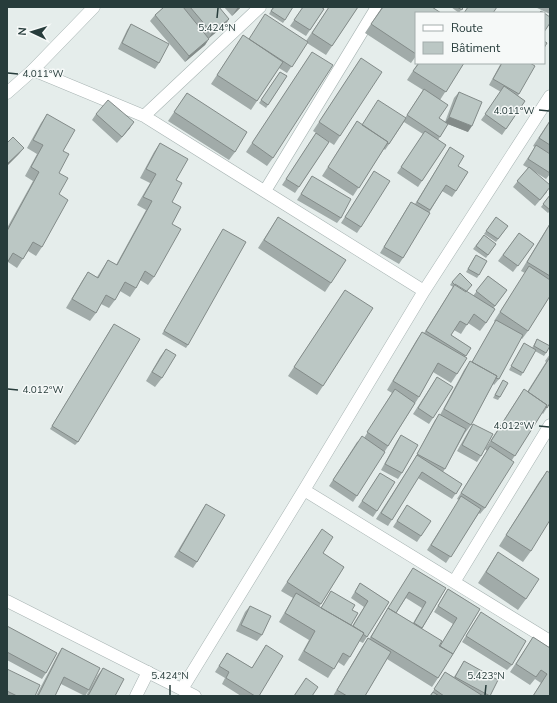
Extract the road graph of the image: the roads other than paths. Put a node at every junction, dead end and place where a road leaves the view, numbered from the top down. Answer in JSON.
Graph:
{"nodes":[{"id":1,"x":94,"y":7,"type":"edge"},
{"id":2,"x":260,"y":7,"type":"edge"},
{"id":3,"x":377,"y":7,"type":"edge"},
{"id":4,"x":33,"y":70,"type":"junction"},
{"id":5,"x":7,"y":93,"type":"edge"},
{"id":6,"x":550,"y":96,"type":"edge"},
{"id":7,"x":144,"y":116,"type":"junction"},
{"id":8,"x":265,"y":191,"type":"junction"},
{"id":9,"x":424,"y":291,"type":"junction"},
{"id":10,"x":550,"y":425,"type":"edge"},
{"id":11,"x":304,"y":490,"type":"junction"},
{"id":12,"x":454,"y":582,"type":"junction"},
{"id":13,"x":7,"y":601,"type":"edge"},
{"id":14,"x":550,"y":641,"type":"edge"},
{"id":15,"x":148,"y":672,"type":"junction"},
{"id":16,"x":182,"y":689,"type":"junction"},
{"id":17,"x":136,"y":696,"type":"edge"},
{"id":18,"x":195,"y":696,"type":"edge"}],
"edges":[{"from":1,"to":4,"type":"street"},
{"from":2,"to":7,"type":"street"},
{"from":3,"to":8,"type":"street"},
{"from":4,"to":5,"type":"street"},
{"from":4,"to":7,"type":"street"},
{"from":6,"to":9,"type":"street"},
{"from":7,"to":8,"type":"street"},
{"from":8,"to":9,"type":"street"},
{"from":9,"to":11,"type":"street"},
{"from":10,"to":12,"type":"street"},
{"from":11,"to":12,"type":"street"},
{"from":11,"to":16,"type":"street"},
{"from":12,"to":14,"type":"street"},
{"from":13,"to":15,"type":"street"},
{"from":15,"to":16,"type":"street"},
{"from":15,"to":17,"type":"street"},
{"from":16,"to":18,"type":"street"}]}
